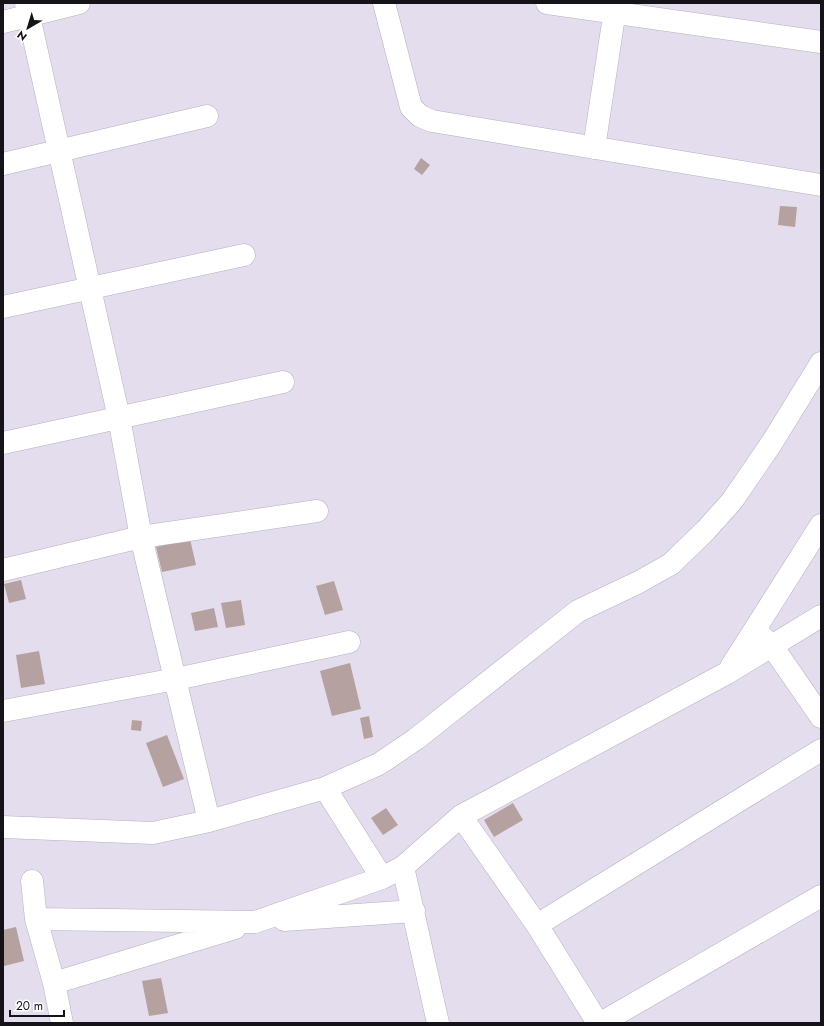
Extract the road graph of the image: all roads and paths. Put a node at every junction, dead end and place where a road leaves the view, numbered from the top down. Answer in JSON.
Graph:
{"nodes":[{"id":1,"x":79,"y":3,"type":"edge"},
{"id":2,"x":384,"y":3,"type":"edge"},
{"id":3,"x":547,"y":3,"type":"edge"},
{"id":4,"x":615,"y":8,"type":"edge"},
{"id":5,"x":27,"y":9,"type":"edge"},
{"id":6,"x":3,"y":22,"type":"edge"},
{"id":7,"x":821,"y":42,"type":"edge"},
{"id":8,"x":207,"y":116,"type":"dead end"},
{"id":9,"x":594,"y":148,"type":"junction"},
{"id":10,"x":60,"y":151,"type":"junction"},
{"id":11,"x":3,"y":164,"type":"edge"},
{"id":12,"x":821,"y":185,"type":"edge"},
{"id":13,"x":244,"y":255,"type":"dead end"},
{"id":14,"x":90,"y":288,"type":"junction"},
{"id":15,"x":3,"y":307,"type":"edge"},
{"id":16,"x":821,"y":363,"type":"edge"},
{"id":17,"x":283,"y":382,"type":"dead end"},
{"id":18,"x":119,"y":418,"type":"junction"},
{"id":19,"x":3,"y":443,"type":"edge"},
{"id":20,"x":317,"y":511,"type":"dead end"},
{"id":21,"x":821,"y":525,"type":"edge"},
{"id":22,"x":141,"y":537,"type":"junction"},
{"id":23,"x":3,"y":570,"type":"edge"},
{"id":24,"x":821,"y":616,"type":"edge"},
{"id":25,"x":755,"y":631,"type":"junction"},
{"id":26,"x":349,"y":642,"type":"dead end"},
{"id":27,"x":772,"y":646,"type":"junction"},
{"id":28,"x":727,"y":673,"type":"junction"},
{"id":29,"x":176,"y":679,"type":"junction"},
{"id":30,"x":3,"y":711,"type":"edge"},
{"id":31,"x":821,"y":717,"type":"edge"},
{"id":32,"x":821,"y":750,"type":"edge"},
{"id":33,"x":325,"y":788,"type":"junction"},
{"id":34,"x":461,"y":816,"type":"junction"},
{"id":35,"x":210,"y":821,"type":"junction"},
{"id":36,"x":3,"y":827,"type":"edge"},
{"id":37,"x":403,"y":867,"type":"junction"},
{"id":38,"x":382,"y":878,"type":"junction"},
{"id":39,"x":32,"y":881,"type":"dead end"},
{"id":40,"x":821,"y":896,"type":"edge"},
{"id":41,"x":414,"y":911,"type":"junction"},
{"id":42,"x":36,"y":919,"type":"junction"},
{"id":43,"x":255,"y":922,"type":"junction"},
{"id":44,"x":537,"y":925,"type":"junction"},
{"id":45,"x":54,"y":983,"type":"junction"},
{"id":46,"x":432,"y":1022,"type":"edge"},
{"id":47,"x":62,"y":1023,"type":"edge"},
{"id":48,"x":598,"y":1023,"type":"edge"},
{"id":49,"x":601,"y":1023,"type":"edge"}],
"edges":[{"from":1,"to":5,"type":"street"},
{"from":2,"to":9,"type":"street"},
{"from":3,"to":4,"type":"street"},
{"from":4,"to":7,"type":"street"},
{"from":4,"to":9,"type":"street"},
{"from":5,"to":6,"type":"street"},
{"from":5,"to":10,"type":"street"},
{"from":8,"to":10,"type":"street"},
{"from":9,"to":12,"type":"street"},
{"from":10,"to":11,"type":"street"},
{"from":10,"to":14,"type":"street"},
{"from":13,"to":14,"type":"street"},
{"from":14,"to":15,"type":"street"},
{"from":14,"to":18,"type":"street"},
{"from":16,"to":33,"type":"street"},
{"from":17,"to":18,"type":"street"},
{"from":18,"to":19,"type":"street"},
{"from":18,"to":22,"type":"street"},
{"from":20,"to":22,"type":"street"},
{"from":21,"to":25,"type":"street"},
{"from":22,"to":23,"type":"street"},
{"from":22,"to":29,"type":"street"},
{"from":24,"to":27,"type":"street"},
{"from":25,"to":27,"type":"street"},
{"from":25,"to":28,"type":"street"},
{"from":26,"to":29,"type":"street"},
{"from":27,"to":28,"type":"street"},
{"from":27,"to":31,"type":"street"},
{"from":28,"to":34,"type":"street"},
{"from":29,"to":30,"type":"street"},
{"from":29,"to":35,"type":"street"},
{"from":32,"to":44,"type":"street"},
{"from":33,"to":35,"type":"street"},
{"from":33,"to":38,"type":"street"},
{"from":34,"to":37,"type":"street"},
{"from":34,"to":44,"type":"street"},
{"from":35,"to":36,"type":"street"},
{"from":37,"to":38,"type":"street"},
{"from":37,"to":41,"type":"street"},
{"from":38,"to":43,"type":"street"},
{"from":39,"to":42,"type":"street"},
{"from":40,"to":49,"type":"street"},
{"from":41,"to":43,"type":"street"},
{"from":41,"to":46,"type":"street"},
{"from":42,"to":43,"type":"street"},
{"from":42,"to":45,"type":"street"},
{"from":43,"to":45,"type":"street"},
{"from":44,"to":48,"type":"street"},
{"from":45,"to":47,"type":"street"}]}
